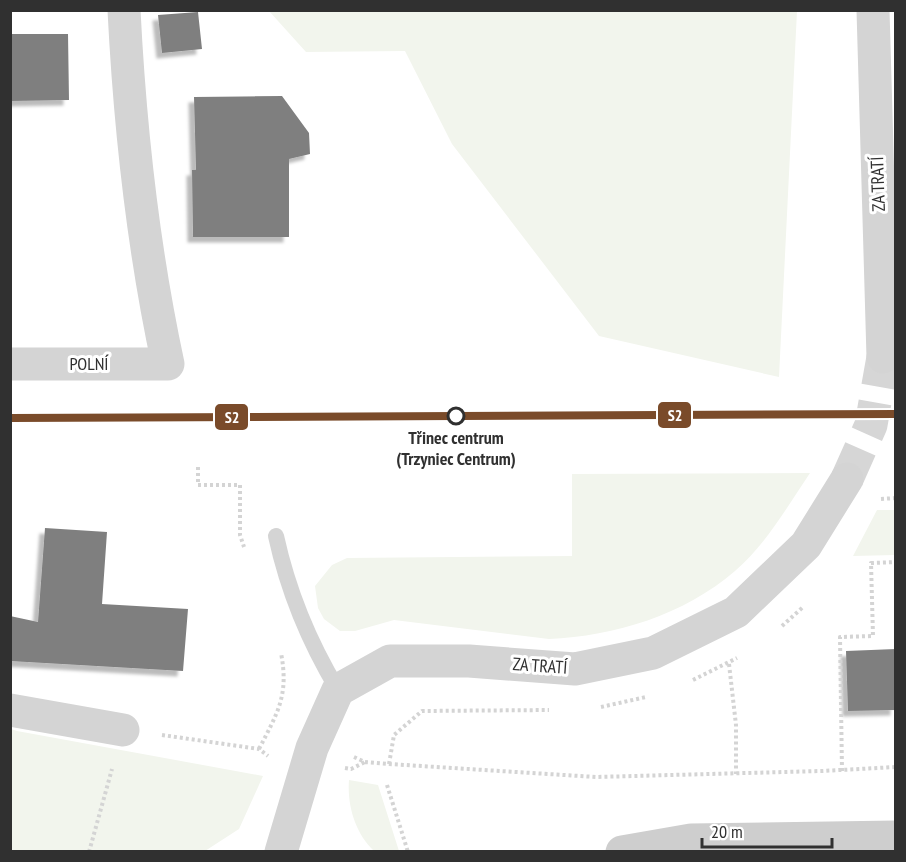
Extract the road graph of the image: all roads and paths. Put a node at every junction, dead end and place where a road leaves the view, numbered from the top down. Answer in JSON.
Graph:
{"nodes":[{"id":1,"x":124,"y":10,"type":"edge"},
{"id":2,"x":873,"y":10,"type":"edge"},
{"id":3,"x":883,"y":357,"type":"tunnel mouth"},
{"id":4,"x":10,"y":364,"type":"edge"},
{"id":5,"x":198,"y":467,"type":"dead end"},
{"id":6,"x":847,"y":479,"type":"tunnel mouth"},
{"id":7,"x":896,"y":498,"type":"edge"},
{"id":8,"x":877,"y":499,"type":"dead end"},
{"id":9,"x":276,"y":536,"type":"dead end"},
{"id":10,"x":247,"y":556,"type":"dead end"},
{"id":11,"x":896,"y":562,"type":"edge"},
{"id":12,"x":279,"y":643,"type":"dead end"},
{"id":13,"x":729,"y":664,"type":"dead end"},
{"id":14,"x":338,"y":690,"type":"junction"},
{"id":15,"x":10,"y":710,"type":"edge"},
{"id":16,"x":422,"y":711,"type":"dead end"},
{"id":17,"x":123,"y":730,"type":"junction"},
{"id":18,"x":265,"y":739,"type":"junction"},
{"id":19,"x":275,"y":742,"type":"dead end"},
{"id":20,"x":260,"y":749,"type":"junction"},
{"id":21,"x":354,"y":757,"type":"dead end"},
{"id":22,"x":270,"y":759,"type":"dead end"},
{"id":23,"x":365,"y":762,"type":"junction"},
{"id":24,"x":389,"y":764,"type":"junction"},
{"id":25,"x":896,"y":767,"type":"edge"},
{"id":26,"x":351,"y":769,"type":"dead end"},
{"id":27,"x":842,"y":771,"type":"junction"},
{"id":28,"x":736,"y":774,"type":"junction"},
{"id":29,"x":387,"y":785,"type":"dead end"},
{"id":30,"x":896,"y":837,"type":"edge"},
{"id":31,"x":696,"y":846,"type":"edge"},
{"id":32,"x":88,"y":852,"type":"edge"},
{"id":33,"x":281,"y":852,"type":"edge"},
{"id":34,"x":408,"y":852,"type":"edge"},
{"id":35,"x":622,"y":852,"type":"edge"}],
"edges":[{"from":1,"to":4,"type":"street","name":"POLNÍ"},
{"from":2,"to":3,"type":"street","name":"ZA TRATÍ"},
{"from":5,"to":10,"type":"path"},
{"from":6,"to":14,"type":"street","name":"ZA TRATÍ"},
{"from":7,"to":8,"type":"path"},
{"from":9,"to":14,"type":"lane"},
{"from":11,"to":27,"type":"path"},
{"from":12,"to":18,"type":"path"},
{"from":13,"to":28,"type":"path"},
{"from":14,"to":33,"type":"street"},
{"from":15,"to":17,"type":"street"},
{"from":16,"to":24,"type":"path"},
{"from":17,"to":20,"type":"path"},
{"from":17,"to":32,"type":"path"},
{"from":18,"to":19,"type":"path"},
{"from":18,"to":20,"type":"path"},
{"from":20,"to":22,"type":"path"},
{"from":21,"to":23,"type":"path"},
{"from":23,"to":24,"type":"path"},
{"from":23,"to":26,"type":"path"},
{"from":24,"to":28,"type":"path"},
{"from":25,"to":27,"type":"path"},
{"from":27,"to":28,"type":"path"},
{"from":29,"to":34,"type":"path"},
{"from":30,"to":31,"type":"main road"},
{"from":31,"to":35,"type":"main road"}]}
